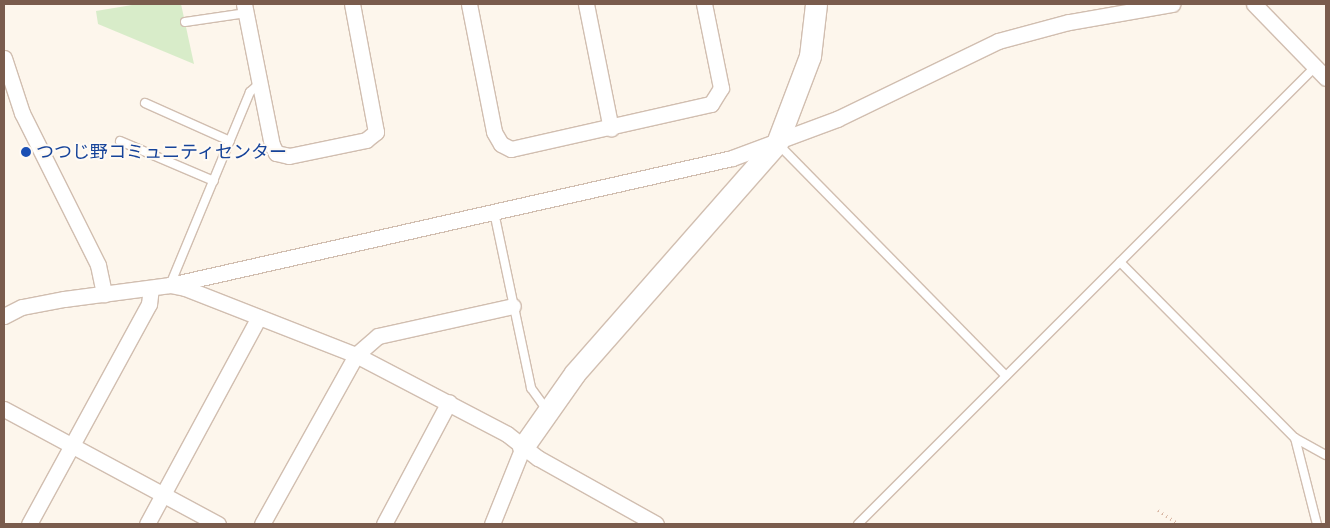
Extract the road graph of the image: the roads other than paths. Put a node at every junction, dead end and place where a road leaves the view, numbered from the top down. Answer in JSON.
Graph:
{"nodes":[{"id":1,"x":352,"y":4,"type":"edge"},
{"id":2,"x":469,"y":4,"type":"edge"},
{"id":3,"x":586,"y":4,"type":"edge"},
{"id":4,"x":704,"y":4,"type":"edge"},
{"id":5,"x":816,"y":4,"type":"edge"},
{"id":6,"x":1172,"y":4,"type":"edge"},
{"id":7,"x":1254,"y":4,"type":"edge"},
{"id":8,"x":245,"y":8,"type":"edge"},
{"id":9,"x":185,"y":22,"type":"dead end"},
{"id":10,"x":4,"y":58,"type":"edge"},
{"id":11,"x":1315,"y":67,"type":"junction"},
{"id":12,"x":1326,"y":78,"type":"edge"},
{"id":13,"x":259,"y":84,"type":"junction"},
{"id":14,"x":145,"y":103,"type":"dead end"},
{"id":15,"x":611,"y":129,"type":"junction"},
{"id":16,"x":120,"y":141,"type":"dead end"},
{"id":17,"x":230,"y":141,"type":"junction"},
{"id":18,"x":777,"y":143,"type":"junction"},
{"id":19,"x":214,"y":181,"type":"junction"},
{"id":20,"x":494,"y":212,"type":"junction"},
{"id":21,"x":1120,"y":262,"type":"junction"},
{"id":22,"x":170,"y":285,"type":"junction"},
{"id":23,"x":152,"y":288,"type":"junction"},
{"id":24,"x":104,"y":294,"type":"junction"},
{"id":25,"x":513,"y":306,"type":"junction"},
{"id":26,"x":4,"y":316,"type":"edge"},
{"id":27,"x":259,"y":317,"type":"junction"},
{"id":28,"x":356,"y":355,"type":"junction"},
{"id":29,"x":1006,"y":376,"type":"junction"},
{"id":30,"x":449,"y":402,"type":"junction"},
{"id":31,"x":4,"y":409,"type":"edge"},
{"id":32,"x":546,"y":409,"type":"junction"},
{"id":33,"x":1295,"y":438,"type":"junction"},
{"id":34,"x":72,"y":446,"type":"junction"},
{"id":35,"x":523,"y":447,"type":"junction"},
{"id":36,"x":1326,"y":455,"type":"edge"},
{"id":37,"x":164,"y":495,"type":"junction"},
{"id":38,"x":29,"y":524,"type":"edge"},
{"id":39,"x":147,"y":524,"type":"edge"},
{"id":40,"x":218,"y":524,"type":"edge"},
{"id":41,"x":262,"y":524,"type":"edge"},
{"id":42,"x":384,"y":524,"type":"edge"},
{"id":43,"x":492,"y":524,"type":"edge"},
{"id":44,"x":656,"y":524,"type":"edge"},
{"id":45,"x":858,"y":524,"type":"edge"},
{"id":46,"x":1317,"y":524,"type":"edge"}],
"edges":[{"from":1,"to":13,"type":"street"},
{"from":2,"to":15,"type":"street"},
{"from":3,"to":15,"type":"street"},
{"from":4,"to":15,"type":"street"},
{"from":5,"to":18,"type":"street"},
{"from":6,"to":18,"type":"street"},
{"from":7,"to":11,"type":"street"},
{"from":8,"to":9,"type":"lane"},
{"from":8,"to":13,"type":"street"},
{"from":10,"to":24,"type":"street"},
{"from":11,"to":12,"type":"street"},
{"from":11,"to":21,"type":"lane"},
{"from":13,"to":17,"type":"lane"},
{"from":14,"to":17,"type":"lane"},
{"from":16,"to":19,"type":"lane"},
{"from":17,"to":19,"type":"lane"},
{"from":18,"to":20,"type":"street"},
{"from":18,"to":29,"type":"lane"},
{"from":18,"to":32,"type":"street"},
{"from":19,"to":22,"type":"lane"},
{"from":20,"to":22,"type":"street"},
{"from":20,"to":25,"type":"lane"},
{"from":21,"to":29,"type":"lane"},
{"from":21,"to":33,"type":"lane"},
{"from":22,"to":23,"type":"street"},
{"from":22,"to":27,"type":"street"},
{"from":23,"to":24,"type":"street"},
{"from":23,"to":34,"type":"street"},
{"from":24,"to":26,"type":"street"},
{"from":25,"to":28,"type":"street"},
{"from":25,"to":32,"type":"lane"},
{"from":27,"to":28,"type":"street"},
{"from":27,"to":37,"type":"street"},
{"from":28,"to":30,"type":"street"},
{"from":28,"to":41,"type":"street"},
{"from":29,"to":45,"type":"lane"},
{"from":30,"to":35,"type":"street"},
{"from":30,"to":42,"type":"street"},
{"from":31,"to":34,"type":"street"},
{"from":32,"to":35,"type":"street"},
{"from":33,"to":36,"type":"lane"},
{"from":33,"to":46,"type":"lane"},
{"from":34,"to":37,"type":"street"},
{"from":34,"to":38,"type":"street"},
{"from":35,"to":43,"type":"street"},
{"from":35,"to":44,"type":"street"},
{"from":37,"to":39,"type":"street"},
{"from":37,"to":40,"type":"street"}]}
